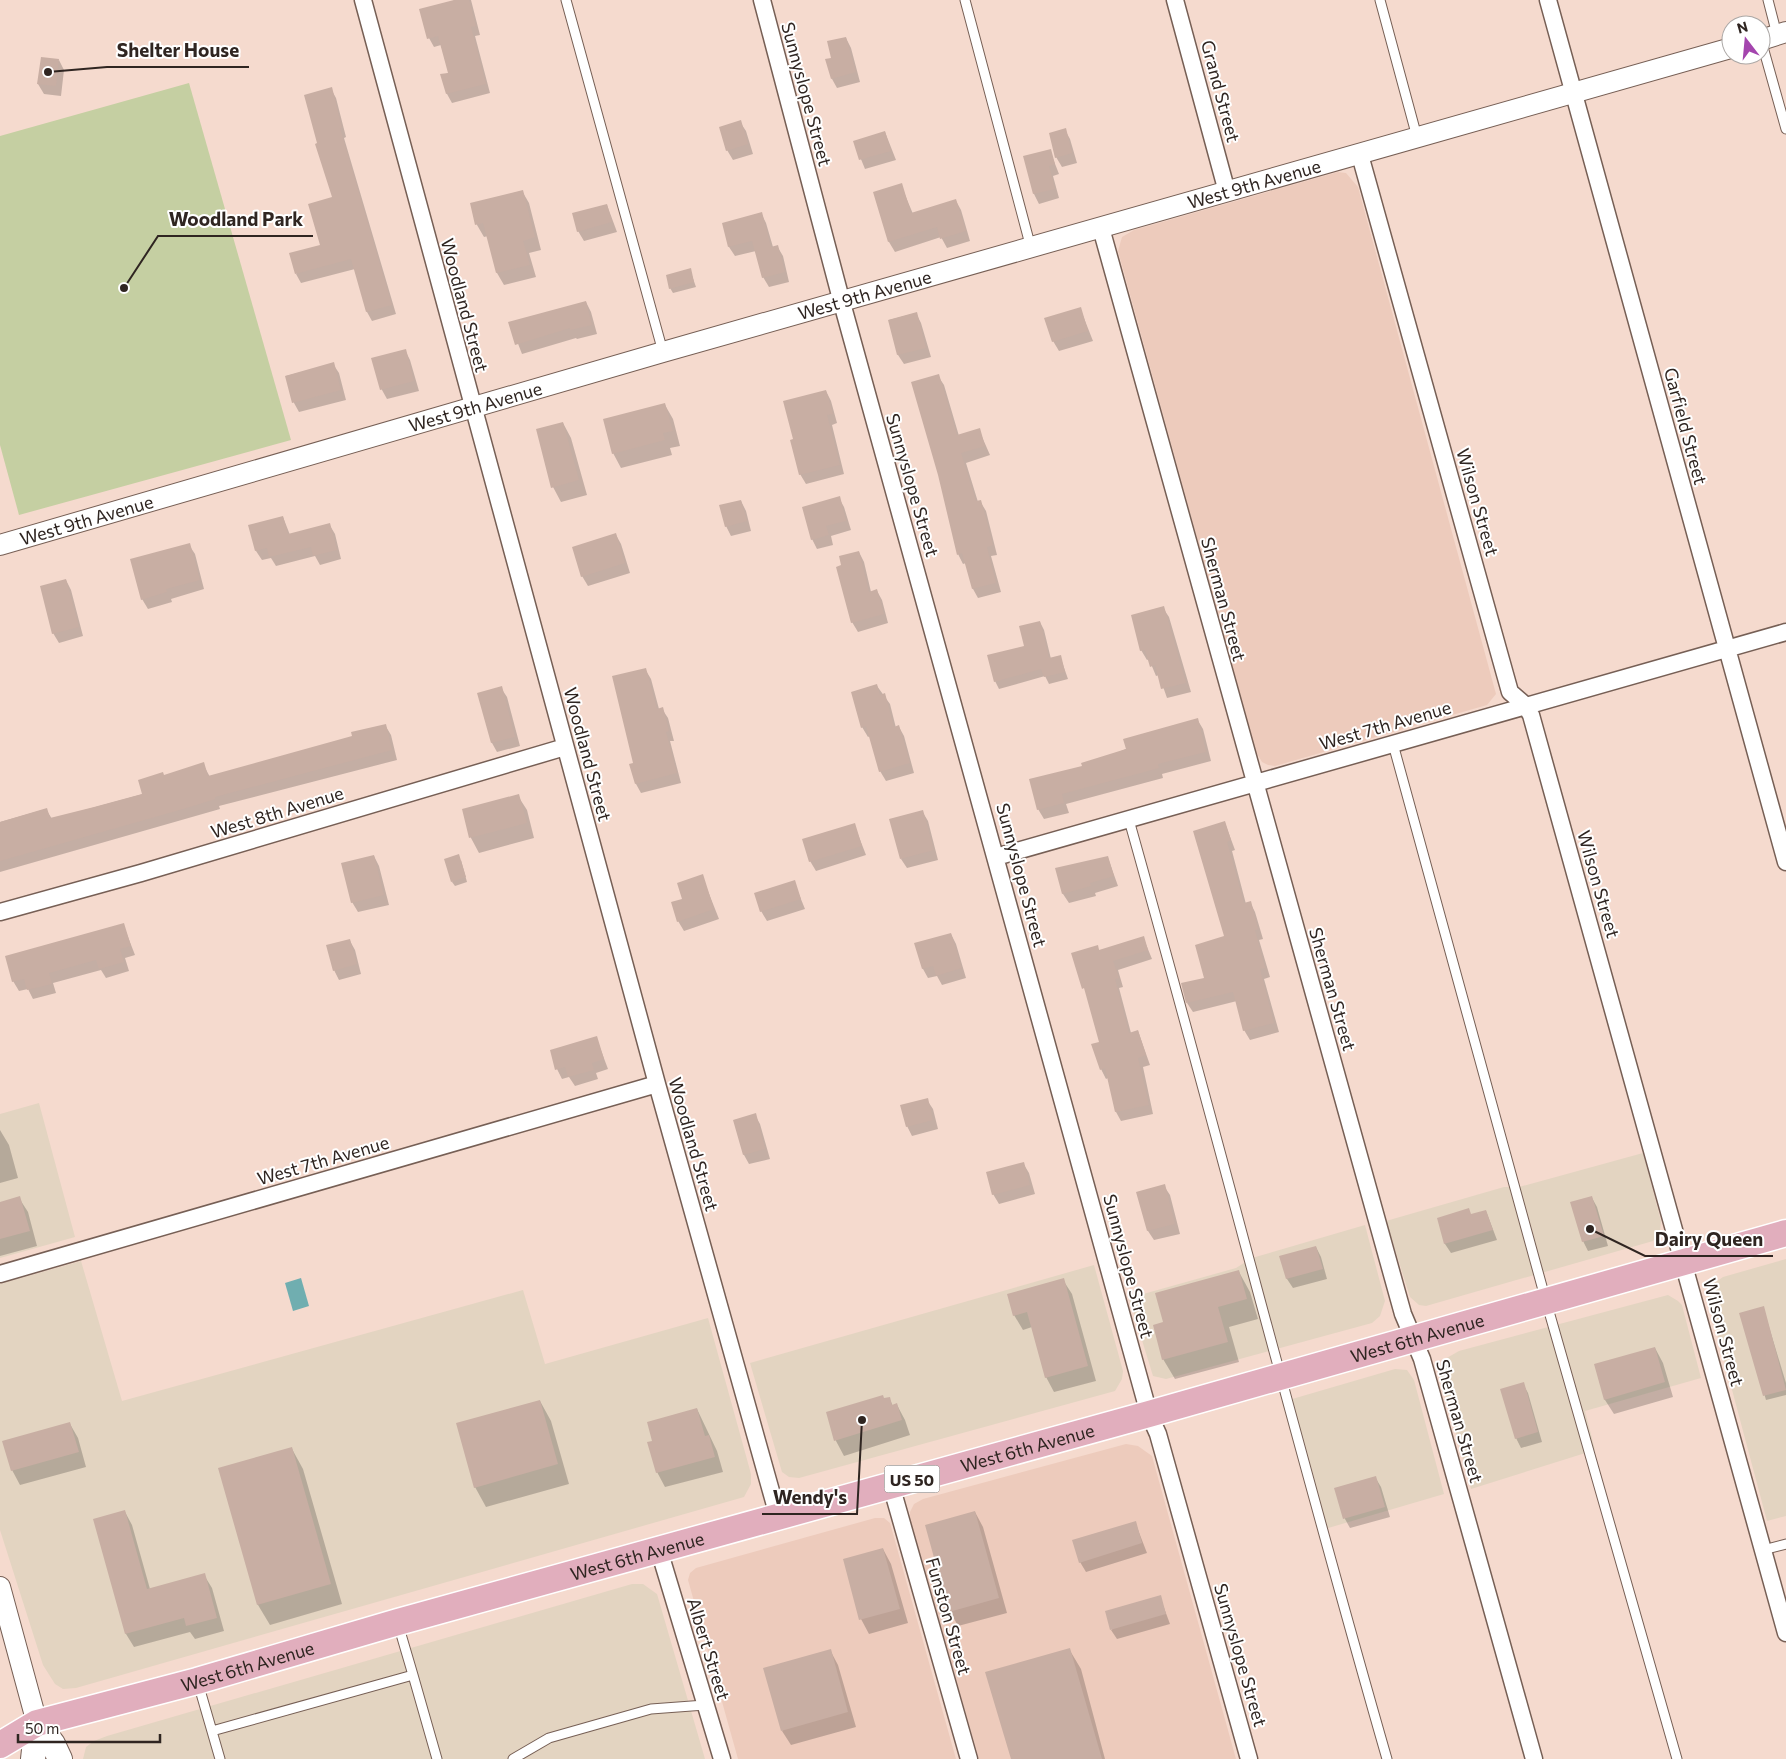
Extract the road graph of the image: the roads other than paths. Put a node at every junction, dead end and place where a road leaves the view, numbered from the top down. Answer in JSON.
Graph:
{"nodes":[{"id":1,"x":363,"y":0,"type":"edge"},
{"id":2,"x":566,"y":0,"type":"edge"},
{"id":3,"x":762,"y":0,"type":"edge"},
{"id":4,"x":965,"y":0,"type":"edge"},
{"id":5,"x":1175,"y":0,"type":"edge"},
{"id":6,"x":1380,"y":0,"type":"edge"},
{"id":7,"x":1548,"y":0,"type":"edge"},
{"id":8,"x":1768,"y":0,"type":"edge"},
{"id":9,"x":1769,"y":15,"type":"edge"},
{"id":10,"x":1771,"y":37,"type":"edge"},
{"id":11,"x":1721,"y":51,"type":"edge"},
{"id":12,"x":1575,"y":92,"type":"junction"},
{"id":13,"x":1786,"y":129,"type":"edge"},
{"id":14,"x":1417,"y":138,"type":"junction"},
{"id":15,"x":1360,"y":154,"type":"junction"},
{"id":16,"x":1227,"y":192,"type":"junction"},
{"id":17,"x":1101,"y":228,"type":"junction"},
{"id":18,"x":1031,"y":248,"type":"junction"},
{"id":19,"x":842,"y":302,"type":"junction"},
{"id":20,"x":663,"y":352,"type":"junction"},
{"id":21,"x":472,"y":408,"type":"junction"},
{"id":22,"x":0,"y":545,"type":"edge"},
{"id":23,"x":1786,"y":632,"type":"edge"},
{"id":24,"x":1726,"y":649,"type":"junction"},
{"id":25,"x":1525,"y":705,"type":"junction"},
{"id":26,"x":1392,"y":744,"type":"junction"},
{"id":27,"x":565,"y":747,"type":"junction"},
{"id":28,"x":1255,"y":783,"type":"junction"},
{"id":29,"x":1129,"y":820,"type":"junction"},
{"id":30,"x":996,"y":857,"type":"junction"},
{"id":31,"x":1786,"y":862,"type":"edge"},
{"id":32,"x":0,"y":912,"type":"edge"},
{"id":33,"x":657,"y":1084,"type":"junction"},
{"id":34,"x":1786,"y":1233,"type":"edge"},
{"id":35,"x":1684,"y":1262,"type":"junction"},
{"id":36,"x":0,"y":1274,"type":"edge"},
{"id":37,"x":1546,"y":1300,"type":"junction"},
{"id":38,"x":1413,"y":1339,"type":"junction"},
{"id":39,"x":1279,"y":1376,"type":"junction"},
{"id":40,"x":1149,"y":1414,"type":"junction"},
{"id":41,"x":891,"y":1485,"type":"junction"},
{"id":42,"x":778,"y":1516,"type":"junction"},
{"id":43,"x":1786,"y":1544,"type":"edge"},
{"id":44,"x":659,"y":1550,"type":"junction"},
{"id":45,"x":1763,"y":1550,"type":"junction"},
{"id":46,"x":0,"y":1587,"type":"edge"},
{"id":47,"x":398,"y":1622,"type":"junction"},
{"id":48,"x":1786,"y":1633,"type":"edge"},
{"id":49,"x":413,"y":1675,"type":"junction"},
{"id":50,"x":197,"y":1680,"type":"junction"},
{"id":51,"x":705,"y":1705,"type":"junction"},
{"id":52,"x":0,"y":1722,"type":"edge"},
{"id":53,"x":37,"y":1723,"type":"junction"},
{"id":54,"x":212,"y":1731,"type":"junction"},
{"id":55,"x":0,"y":1745,"type":"edge"},
{"id":56,"x":33,"y":1759,"type":"edge"},
{"id":57,"x":60,"y":1759,"type":"edge"},
{"id":58,"x":220,"y":1759,"type":"edge"},
{"id":59,"x":437,"y":1759,"type":"edge"},
{"id":60,"x":513,"y":1759,"type":"edge"},
{"id":61,"x":722,"y":1759,"type":"edge"},
{"id":62,"x":969,"y":1759,"type":"edge"},
{"id":63,"x":1249,"y":1759,"type":"edge"},
{"id":64,"x":1386,"y":1759,"type":"edge"},
{"id":65,"x":1534,"y":1759,"type":"edge"},
{"id":66,"x":1677,"y":1759,"type":"edge"}],
"edges":[{"from":1,"to":21,"type":"street","name":"Woodland Street"},
{"from":2,"to":20,"type":"lane"},
{"from":3,"to":19,"type":"street","name":"Sunnyslope Street"},
{"from":4,"to":18,"type":"lane"},
{"from":5,"to":16,"type":"street","name":"Grand Street"},
{"from":6,"to":14,"type":"lane"},
{"from":7,"to":12,"type":"street","name":"Garfield Street"},
{"from":8,"to":9,"type":"lane"},
{"from":10,"to":13,"type":"lane"},
{"from":11,"to":12,"type":"street","name":"West 9th Avenue"},
{"from":12,"to":14,"type":"street","name":"West 9th Avenue"},
{"from":12,"to":24,"type":"street","name":"Garfield Street"},
{"from":14,"to":15,"type":"street","name":"West 9th Avenue"},
{"from":15,"to":16,"type":"street","name":"West 9th Avenue"},
{"from":15,"to":25,"type":"street","name":"Wilson Street"},
{"from":16,"to":17,"type":"street","name":"West 9th Avenue"},
{"from":17,"to":18,"type":"street","name":"West 9th Avenue"},
{"from":17,"to":28,"type":"street","name":"Sherman Street"},
{"from":18,"to":19,"type":"street","name":"West 9th Avenue"},
{"from":19,"to":20,"type":"street","name":"West 9th Avenue"},
{"from":19,"to":30,"type":"street","name":"Sunnyslope Street"},
{"from":20,"to":21,"type":"street","name":"West 9th Avenue"},
{"from":21,"to":22,"type":"street","name":"West 9th Avenue"},
{"from":21,"to":27,"type":"street","name":"Woodland Street"},
{"from":23,"to":24,"type":"street","name":"West 7th Avenue"},
{"from":24,"to":25,"type":"street","name":"West 7th Avenue"},
{"from":24,"to":31,"type":"street","name":"Garfield Street"},
{"from":25,"to":26,"type":"street","name":"West 7th Avenue"},
{"from":25,"to":35,"type":"street","name":"Wilson Street"},
{"from":26,"to":28,"type":"street","name":"West 7th Avenue"},
{"from":26,"to":37,"type":"lane"},
{"from":27,"to":32,"type":"street","name":"West 8th Avenue"},
{"from":27,"to":33,"type":"street","name":"Woodland Street"},
{"from":28,"to":29,"type":"street","name":"West 7th Avenue"},
{"from":28,"to":38,"type":"street","name":"Sherman Street"},
{"from":29,"to":30,"type":"street","name":"West 7th Avenue"},
{"from":29,"to":39,"type":"lane"},
{"from":30,"to":40,"type":"street","name":"Sunnyslope Street"},
{"from":33,"to":36,"type":"street","name":"West 7th Avenue"},
{"from":33,"to":42,"type":"street","name":"Woodland Street"},
{"from":34,"to":35,"type":"main road","name":"West 6th Avenue","number":"US 50"},
{"from":35,"to":37,"type":"main road","name":"West 6th Avenue","number":"US 50"},
{"from":35,"to":45,"type":"street","name":"Wilson Street"},
{"from":37,"to":38,"type":"main road","name":"West 6th Avenue","number":"US 50"},
{"from":37,"to":66,"type":"lane"},
{"from":38,"to":39,"type":"main road","name":"West 6th Avenue","number":"US 50"},
{"from":38,"to":65,"type":"street","name":"Sherman Street"},
{"from":39,"to":40,"type":"main road","name":"West 6th Avenue","number":"US 50"},
{"from":39,"to":64,"type":"lane"},
{"from":40,"to":41,"type":"main road","name":"West 6th Avenue","number":"US 50"},
{"from":40,"to":63,"type":"street","name":"Sunnyslope Street"},
{"from":41,"to":42,"type":"main road","name":"West 6th Avenue","number":"US 50"},
{"from":41,"to":62,"type":"street","name":"Funston Street"},
{"from":42,"to":44,"type":"main road","name":"West 6th Avenue","number":"US 50"},
{"from":43,"to":45,"type":"lane"},
{"from":44,"to":47,"type":"main road","name":"West 6th Avenue","number":"US 50"},
{"from":44,"to":51,"type":"street","name":"Albert Street"},
{"from":45,"to":48,"type":"street","name":"Wilson Street"},
{"from":46,"to":53,"type":"street"},
{"from":47,"to":49,"type":"lane"},
{"from":47,"to":50,"type":"main road","name":"West 6th Avenue","number":"US 50"},
{"from":49,"to":54,"type":"lane"},
{"from":49,"to":59,"type":"lane"},
{"from":50,"to":53,"type":"main road","name":"West 6th Avenue","number":"US 50"},
{"from":50,"to":54,"type":"lane"},
{"from":51,"to":60,"type":"lane"},
{"from":51,"to":61,"type":"street","name":"Albert Street"},
{"from":52,"to":53,"type":"main road","name":"West 6th Avenue","number":"US 50"},
{"from":53,"to":55,"type":"main road","name":"West 6th Avenue","number":"US 50"},
{"from":53,"to":56,"type":"main road"},
{"from":53,"to":57,"type":"main road"},
{"from":54,"to":58,"type":"lane"}]}
